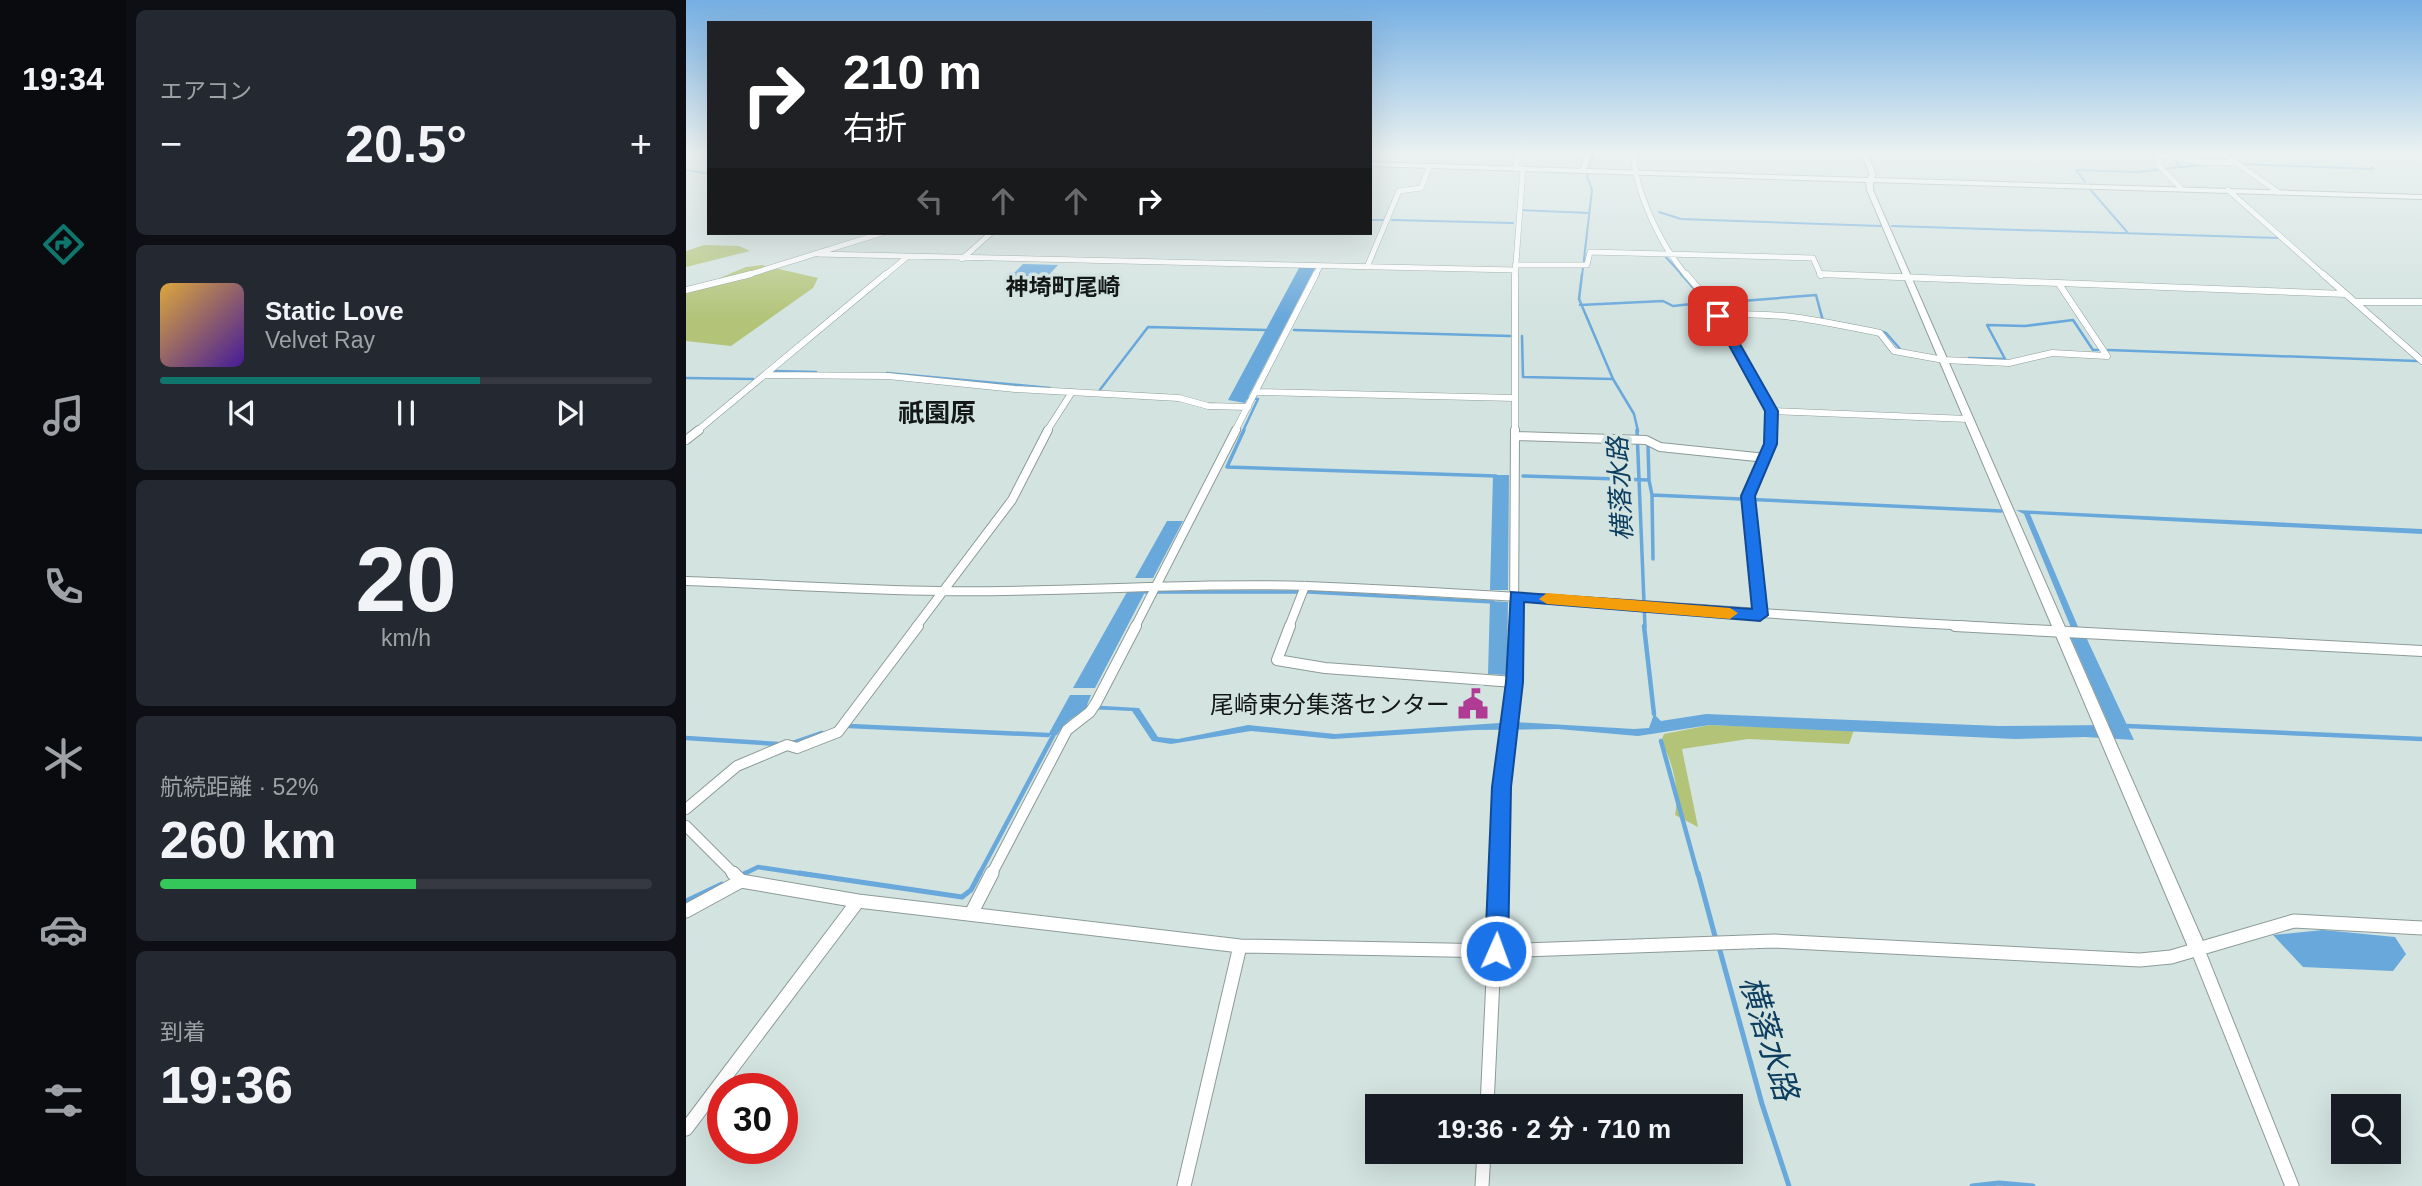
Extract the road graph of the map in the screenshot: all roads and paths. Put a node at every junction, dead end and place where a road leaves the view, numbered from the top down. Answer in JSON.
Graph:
{"nodes":[{"id":1,"x":1392,"y":207,"type":"edge"},
{"id":2,"x":1520,"y":207,"type":"edge"},
{"id":3,"x":1649,"y":207,"type":"edge"},
{"id":4,"x":1878,"y":207,"type":"edge"},
{"id":5,"x":2248,"y":207,"type":"edge"},
{"id":6,"x":876,"y":235,"type":"edge"},
{"id":7,"x":989,"y":235,"type":"edge"},
{"id":8,"x":818,"y":254,"type":"junction"},
{"id":9,"x":1668,"y":254,"type":"junction"},
{"id":10,"x":906,"y":257,"type":"junction"},
{"id":11,"x":962,"y":258,"type":"junction"},
{"id":12,"x":1320,"y":266,"type":"junction"},
{"id":13,"x":1367,"y":267,"type":"junction"},
{"id":14,"x":1515,"y":268,"type":"junction"},
{"id":15,"x":1909,"y":279,"type":"junction"},
{"id":16,"x":2059,"y":284,"type":"junction"},
{"id":17,"x":686,"y":290,"type":"edge"},
{"id":18,"x":2346,"y":294,"type":"junction"},
{"id":19,"x":2355,"y":302,"type":"junction"},
{"id":20,"x":2422,"y":302,"type":"edge"},
{"id":21,"x":1718,"y":316,"type":"junction"},
{"id":22,"x":1944,"y":360,"type":"junction"},
{"id":23,"x":2422,"y":361,"type":"edge"},
{"id":24,"x":766,"y":374,"type":"junction"},
{"id":25,"x":1072,"y":392,"type":"junction"},
{"id":26,"x":1515,"y":398,"type":"junction"},
{"id":27,"x":1252,"y":399,"type":"junction"},
{"id":28,"x":1771,"y":411,"type":"junction"},
{"id":29,"x":1968,"y":419,"type":"junction"},
{"id":30,"x":1515,"y":436,"type":"junction"},
{"id":31,"x":686,"y":440,"type":"edge"},
{"id":32,"x":1766,"y":458,"type":"junction"},
{"id":33,"x":1748,"y":500,"type":"joint"},
{"id":34,"x":686,"y":581,"type":"edge"},
{"id":35,"x":1158,"y":584,"type":"junction"},
{"id":36,"x":1305,"y":586,"type":"junction"},
{"id":37,"x":943,"y":591,"type":"junction"},
{"id":38,"x":1516,"y":596,"type":"junction"},
{"id":39,"x":1760,"y":615,"type":"junction"},
{"id":40,"x":2059,"y":631,"type":"junction"},
{"id":41,"x":2422,"y":652,"type":"edge"},
{"id":42,"x":1514,"y":682,"type":"junction"},
{"id":43,"x":2099,"y":721,"type":"joint"},
{"id":44,"x":2108,"y":742,"type":"joint"},
{"id":45,"x":686,"y":809,"type":"edge"},
{"id":46,"x":686,"y":826,"type":"edge"},
{"id":47,"x":737,"y":877,"type":"junction"},
{"id":48,"x":858,"y":901,"type":"junction"},
{"id":49,"x":686,"y":911,"type":"edge"},
{"id":50,"x":971,"y":914,"type":"junction"},
{"id":51,"x":2422,"y":928,"type":"edge"},
{"id":52,"x":1240,"y":946,"type":"junction"},
{"id":53,"x":2197,"y":948,"type":"junction"},
{"id":54,"x":1496,"y":951,"type":"junction"},
{"id":55,"x":1488,"y":1094,"type":"edge"},
{"id":56,"x":686,"y":1129,"type":"edge"},
{"id":57,"x":1483,"y":1164,"type":"edge"},
{"id":58,"x":1184,"y":1186,"type":"edge"},
{"id":59,"x":1482,"y":1186,"type":"edge"},
{"id":60,"x":2292,"y":1186,"type":"edge"}],
"edges":[{"from":1,"to":13,"type":"street"},
{"from":2,"to":14,"type":"street"},
{"from":3,"to":9,"type":"street"},
{"from":4,"to":15,"type":"street"},
{"from":5,"to":18,"type":"street"},
{"from":6,"to":8,"type":"street"},
{"from":7,"to":11,"type":"street"},
{"from":8,"to":10,"type":"street"},
{"from":8,"to":17,"type":"street"},
{"from":9,"to":14,"type":"street"},
{"from":9,"to":15,"type":"street"},
{"from":9,"to":21,"type":"street"},
{"from":10,"to":11,"type":"street"},
{"from":10,"to":24,"type":"street"},
{"from":11,"to":12,"type":"street"},
{"from":12,"to":13,"type":"street"},
{"from":12,"to":27,"type":"street"},
{"from":13,"to":14,"type":"street"},
{"from":14,"to":26,"type":"street"},
{"from":15,"to":16,"type":"street"},
{"from":15,"to":22,"type":"street"},
{"from":16,"to":18,"type":"street"},
{"from":16,"to":22,"type":"street"},
{"from":18,"to":19,"type":"street"},
{"from":19,"to":20,"type":"street"},
{"from":19,"to":23,"type":"street"},
{"from":21,"to":22,"type":"street"},
{"from":21,"to":28,"type":"street"},
{"from":22,"to":29,"type":"street"},
{"from":24,"to":25,"type":"street"},
{"from":24,"to":31,"type":"street"},
{"from":25,"to":27,"type":"street"},
{"from":25,"to":37,"type":"street"},
{"from":26,"to":27,"type":"street"},
{"from":26,"to":30,"type":"street"},
{"from":27,"to":35,"type":"street"},
{"from":28,"to":29,"type":"street"},
{"from":28,"to":32,"type":"street"},
{"from":29,"to":40,"type":"street"},
{"from":30,"to":32,"type":"street"},
{"from":30,"to":38,"type":"street"},
{"from":32,"to":33,"type":"street"},
{"from":33,"to":39,"type":"street"},
{"from":34,"to":37,"type":"street"},
{"from":35,"to":36,"type":"street"},
{"from":35,"to":37,"type":"street"},
{"from":35,"to":50,"type":"street"},
{"from":36,"to":38,"type":"street"},
{"from":36,"to":42,"type":"street"},
{"from":37,"to":45,"type":"street"},
{"from":38,"to":39,"type":"street"},
{"from":38,"to":42,"type":"street"},
{"from":39,"to":40,"type":"street"},
{"from":40,"to":41,"type":"street"},
{"from":40,"to":43,"type":"street"},
{"from":42,"to":54,"type":"street"},
{"from":43,"to":44,"type":"street"},
{"from":44,"to":53,"type":"street"},
{"from":46,"to":47,"type":"street"},
{"from":47,"to":48,"type":"street"},
{"from":47,"to":49,"type":"street"},
{"from":48,"to":50,"type":"street"},
{"from":48,"to":56,"type":"street"},
{"from":50,"to":52,"type":"street"},
{"from":51,"to":53,"type":"street"},
{"from":52,"to":54,"type":"street"},
{"from":52,"to":58,"type":"street"},
{"from":53,"to":54,"type":"street"},
{"from":53,"to":60,"type":"street"},
{"from":54,"to":55,"type":"street"},
{"from":57,"to":59,"type":"street"}]}
